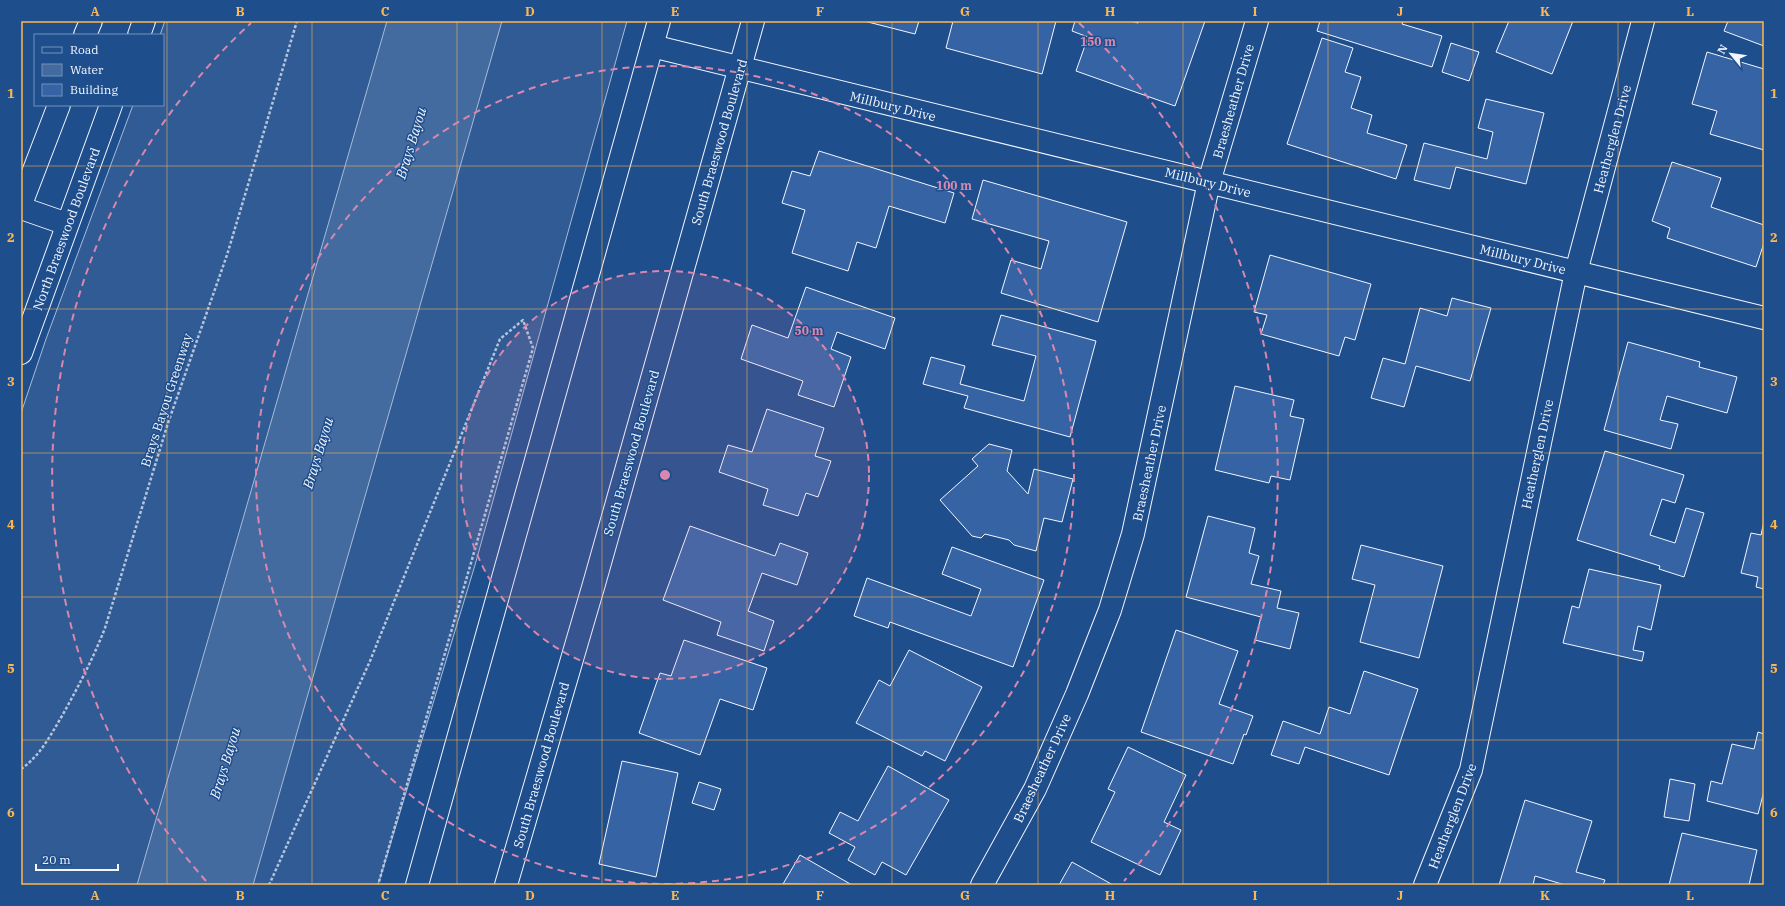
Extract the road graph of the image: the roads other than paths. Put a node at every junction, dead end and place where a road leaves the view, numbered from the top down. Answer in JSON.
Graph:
{"nodes":[{"id":1,"x":91,"y":21,"type":"edge"},
{"id":2,"x":144,"y":21,"type":"edge"},
{"id":3,"x":659,"y":21,"type":"edge"},
{"id":4,"x":753,"y":21,"type":"edge"},
{"id":5,"x":1257,"y":21,"type":"edge"},
{"id":6,"x":1643,"y":21,"type":"edge"},
{"id":7,"x":85,"y":34,"type":"edge"},
{"id":8,"x":139,"y":34,"type":"edge"},
{"id":9,"x":652,"y":46,"type":"junction"},
{"id":10,"x":739,"y":69,"type":"junction"},
{"id":11,"x":59,"y":106,"type":"edge"},
{"id":12,"x":111,"y":106,"type":"edge"},
{"id":13,"x":1209,"y":182,"type":"junction"},
{"id":14,"x":21,"y":204,"type":"edge"},
{"id":15,"x":21,"y":208,"type":"edge"},
{"id":16,"x":67,"y":224,"type":"junction"},
{"id":17,"x":1576,"y":272,"type":"junction"},
{"id":18,"x":1764,"y":318,"type":"edge"},
{"id":19,"x":21,"y":353,"type":"edge"},
{"id":20,"x":417,"y":885,"type":"edge"},
{"id":21,"x":506,"y":885,"type":"edge"},
{"id":22,"x":982,"y":885,"type":"edge"},
{"id":23,"x":1425,"y":885,"type":"edge"}],
"edges":[{"from":1,"to":7,"type":"street"},
{"from":2,"to":8,"type":"street"},
{"from":3,"to":9,"type":"street"},
{"from":4,"to":10,"type":"street","name":"South Braeswood Boulevard"},
{"from":5,"to":13,"type":"street","name":"Braesheather Drive"},
{"from":6,"to":17,"type":"street","name":"Heatherglen Drive"},
{"from":9,"to":10,"type":"street","name":"Millbury Drive"},
{"from":9,"to":20,"type":"street"},
{"from":10,"to":13,"type":"street","name":"Millbury Drive"},
{"from":10,"to":21,"type":"street","name":"South Braeswood Boulevard"},
{"from":11,"to":14,"type":"street"},
{"from":12,"to":16,"type":"street","name":"North Braeswood Boulevard"},
{"from":13,"to":17,"type":"street","name":"Millbury Drive"},
{"from":13,"to":22,"type":"street","name":"Braesheather Drive"},
{"from":15,"to":16,"type":"street"},
{"from":16,"to":19,"type":"street","name":"North Braeswood Boulevard"},
{"from":17,"to":18,"type":"street","name":"Millbury Drive"},
{"from":17,"to":23,"type":"street","name":"Heatherglen Drive"}]}
